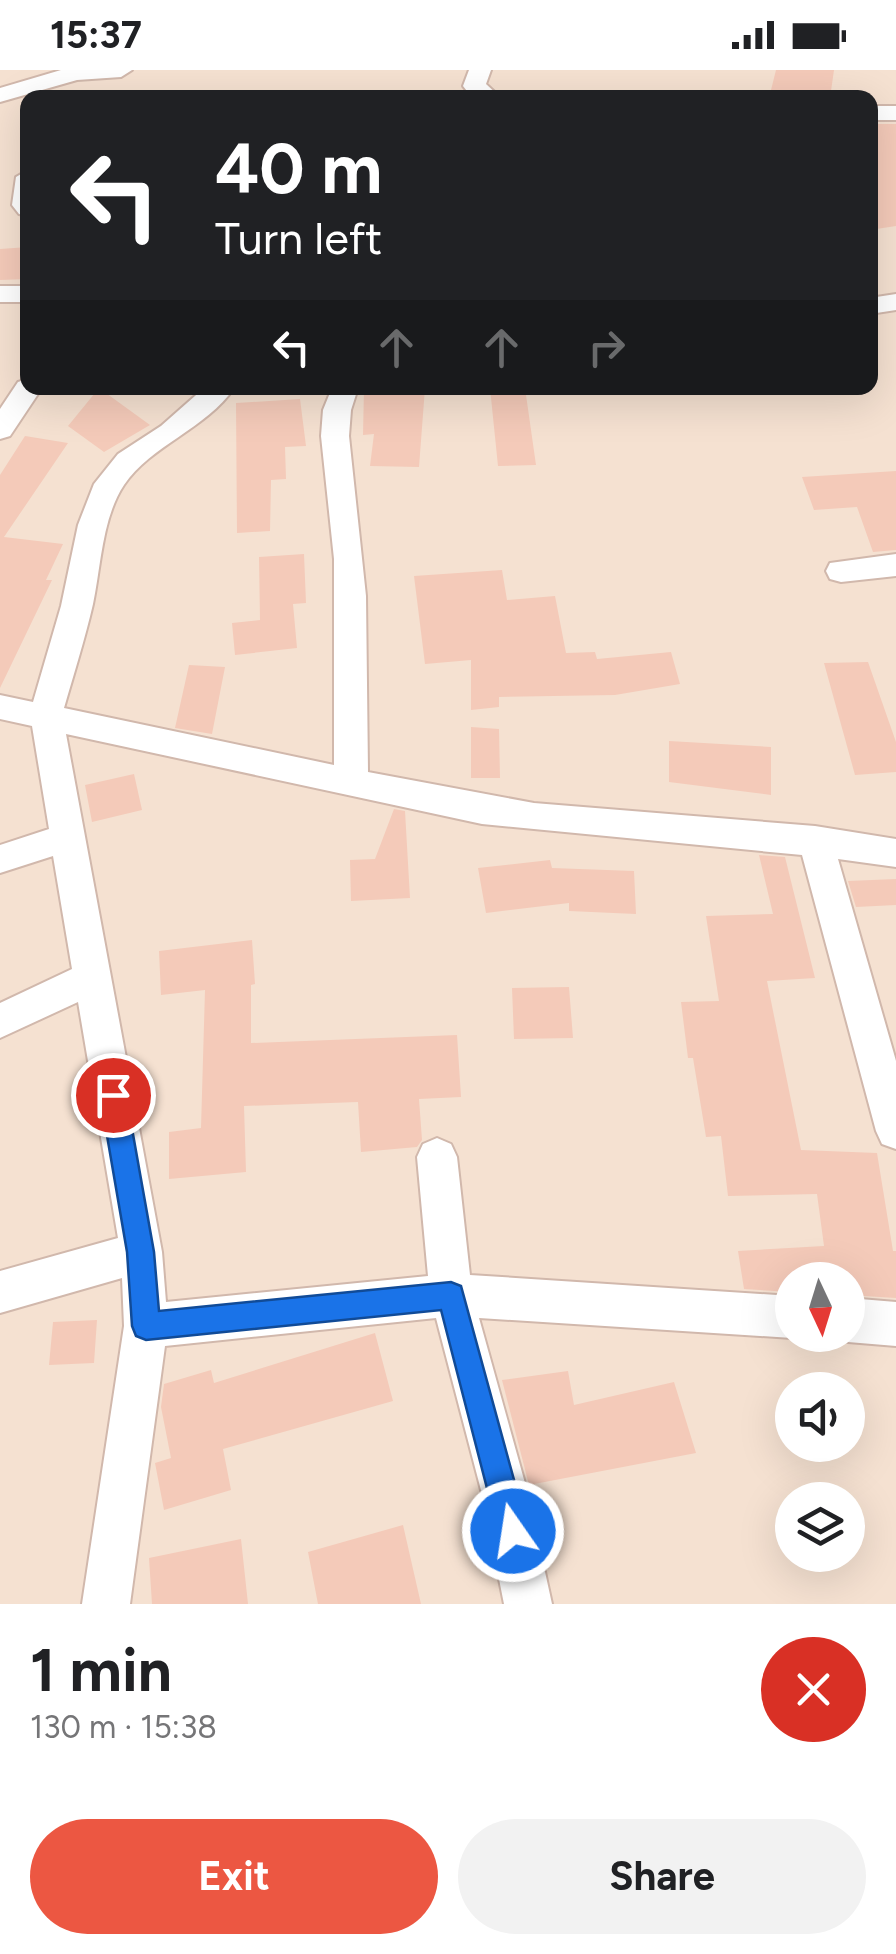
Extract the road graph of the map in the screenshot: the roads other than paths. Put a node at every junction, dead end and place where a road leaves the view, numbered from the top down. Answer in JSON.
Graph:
{"nodes":[{"id":1,"x":121,"y":70,"type":"edge"},
{"id":2,"x":48,"y":89,"type":"edge"},
{"id":3,"x":23,"y":395,"type":"edge"},
{"id":4,"x":212,"y":395,"type":"edge"},
{"id":5,"x":340,"y":395,"type":"edge"},
{"id":6,"x":0,"y":430,"type":"edge"},
{"id":7,"x":896,"y":565,"type":"edge"},
{"id":8,"x":841,"y":571,"type":"dead end"},
{"id":9,"x":0,"y":707,"type":"edge"},
{"id":10,"x":46,"y":714,"type":"junction"},
{"id":11,"x":351,"y":780,"type":"junction"},
{"id":12,"x":68,"y":837,"type":"junction"},
{"id":13,"x":815,"y":840,"type":"junction"},
{"id":14,"x":896,"y":853,"type":"edge"},
{"id":15,"x":0,"y":859,"type":"edge"},
{"id":16,"x":92,"y":978,"type":"junction"},
{"id":17,"x":0,"y":1021,"type":"edge"},
{"id":18,"x":896,"y":1131,"type":"edge"},
{"id":19,"x":436,"y":1157,"type":"dead end"},
{"id":20,"x":141,"y":1252,"type":"junction"},
{"id":21,"x":0,"y":1292,"type":"edge"},
{"id":22,"x":451,"y":1296,"type":"junction"},
{"id":23,"x":775,"y":1316,"type":"edge"},
{"id":24,"x":865,"y":1321,"type":"edge"},
{"id":25,"x":896,"y":1324,"type":"edge"},
{"id":26,"x":146,"y":1326,"type":"junction"},
{"id":27,"x":106,"y":1604,"type":"edge"},
{"id":28,"x":528,"y":1604,"type":"edge"}],
"edges":[{"from":1,"to":2,"type":"street"},
{"from":3,"to":6,"type":"street"},
{"from":4,"to":10,"type":"street"},
{"from":5,"to":11,"type":"street"},
{"from":7,"to":8,"type":"street"},
{"from":9,"to":10,"type":"street"},
{"from":10,"to":11,"type":"street"},
{"from":10,"to":12,"type":"street"},
{"from":11,"to":13,"type":"street"},
{"from":12,"to":15,"type":"street"},
{"from":12,"to":16,"type":"street"},
{"from":13,"to":14,"type":"street"},
{"from":13,"to":18,"type":"street"},
{"from":16,"to":17,"type":"street"},
{"from":16,"to":20,"type":"street"},
{"from":19,"to":22,"type":"street"},
{"from":20,"to":21,"type":"street"},
{"from":20,"to":26,"type":"street"},
{"from":22,"to":23,"type":"street"},
{"from":22,"to":26,"type":"street"},
{"from":22,"to":28,"type":"street"},
{"from":24,"to":25,"type":"street"},
{"from":26,"to":27,"type":"street"}]}
